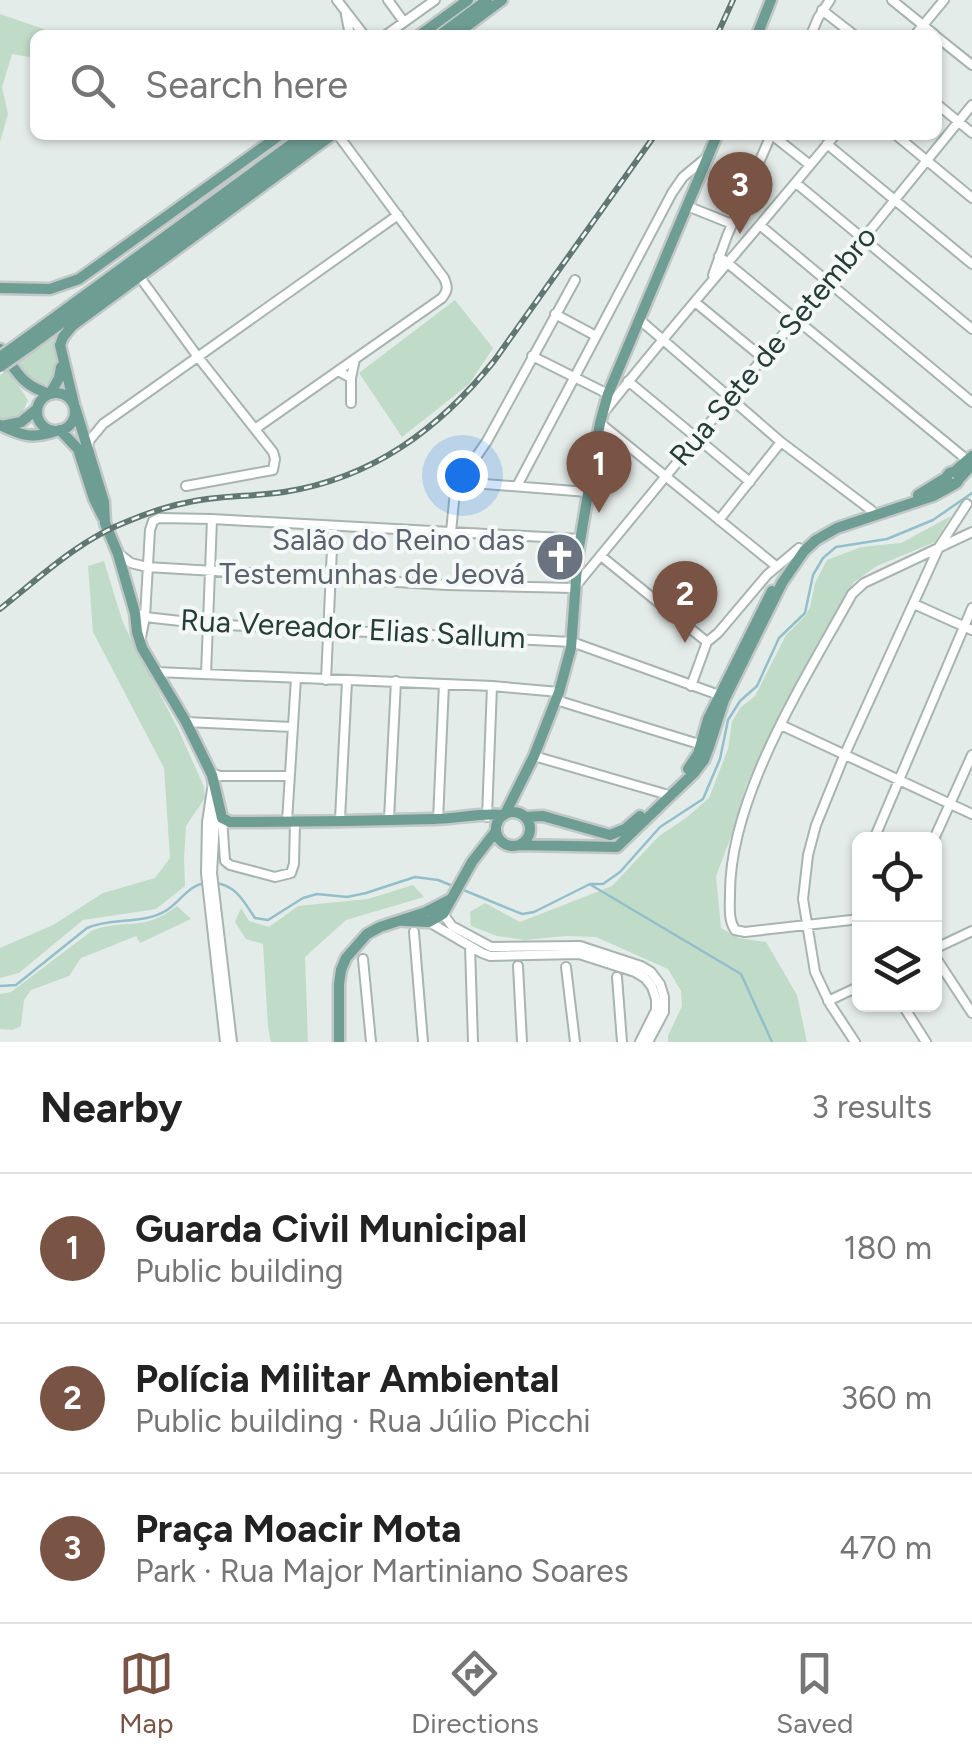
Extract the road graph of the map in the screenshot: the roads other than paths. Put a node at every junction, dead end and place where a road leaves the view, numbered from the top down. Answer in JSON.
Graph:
{"nodes":[{"id":1,"x":337,"y":0,"type":"edge"},
{"id":2,"x":388,"y":0,"type":"edge"},
{"id":3,"x":435,"y":0,"type":"edge"},
{"id":4,"x":468,"y":0,"type":"edge"},
{"id":5,"x":487,"y":0,"type":"edge"},
{"id":6,"x":502,"y":0,"type":"edge"},
{"id":7,"x":771,"y":0,"type":"edge"},
{"id":8,"x":830,"y":0,"type":"edge"},
{"id":9,"x":892,"y":0,"type":"edge"},
{"id":10,"x":944,"y":0,"type":"edge"},
{"id":11,"x":822,"y":10,"type":"junction"},
{"id":12,"x":345,"y":11,"type":"junction"},
{"id":13,"x":404,"y":22,"type":"junction"},
{"id":14,"x":923,"y":25,"type":"junction"},
{"id":15,"x":349,"y":30,"type":"edge"},
{"id":16,"x":360,"y":30,"type":"edge"},
{"id":17,"x":393,"y":30,"type":"edge"},
{"id":18,"x":427,"y":30,"type":"edge"},
{"id":19,"x":447,"y":30,"type":"edge"},
{"id":20,"x":462,"y":30,"type":"edge"},
{"id":21,"x":759,"y":30,"type":"edge"},
{"id":22,"x":813,"y":30,"type":"edge"},
{"id":23,"x":846,"y":30,"type":"edge"},
{"id":24,"x":919,"y":30,"type":"edge"},
{"id":25,"x":929,"y":30,"type":"edge"},
{"id":26,"x":942,"y":41,"type":"edge"},
{"id":27,"x":972,"y":65,"type":"edge"},
{"id":28,"x":972,"y":105,"type":"edge"},
{"id":29,"x":942,"y":108,"type":"edge"},
{"id":30,"x":958,"y":122,"type":"junction"},
{"id":31,"x":972,"y":133,"type":"edge"},
{"id":32,"x":273,"y":140,"type":"edge"},
{"id":33,"x":297,"y":140,"type":"edge"},
{"id":34,"x":311,"y":140,"type":"edge"},
{"id":35,"x":328,"y":140,"type":"edge"},
{"id":36,"x":339,"y":140,"type":"edge"},
{"id":37,"x":715,"y":140,"type":"edge"},
{"id":38,"x":769,"y":140,"type":"edge"},
{"id":39,"x":778,"y":140,"type":"edge"},
{"id":40,"x":831,"y":140,"type":"edge"},
{"id":41,"x":902,"y":140,"type":"edge"},
{"id":42,"x":827,"y":144,"type":"junction"},
{"id":43,"x":708,"y":156,"type":"junction"},
{"id":44,"x":927,"y":160,"type":"junction"},
{"id":45,"x":810,"y":165,"type":"junction"},
{"id":46,"x":796,"y":183,"type":"junction"},
{"id":47,"x":972,"y":198,"type":"edge"},
{"id":48,"x":895,"y":200,"type":"junction"},
{"id":49,"x":688,"y":206,"type":"junction"},
{"id":50,"x":398,"y":215,"type":"junction"},
{"id":51,"x":732,"y":224,"type":"junction"},
{"id":52,"x":761,"y":226,"type":"junction"},
{"id":53,"x":864,"y":239,"type":"junction"},
{"id":54,"x":723,"y":259,"type":"junction"},
{"id":55,"x":972,"y":264,"type":"edge"},
{"id":56,"x":139,"y":276,"type":"junction"},
{"id":57,"x":575,"y":280,"type":"dead end"},
{"id":58,"x":828,"y":282,"type":"junction"},
{"id":59,"x":3,"y":291,"type":"edge"},
{"id":60,"x":695,"y":302,"type":"junction"},
{"id":61,"x":556,"y":314,"type":"junction"},
{"id":62,"x":796,"y":319,"type":"junction"},
{"id":63,"x":640,"y":320,"type":"junction"},
{"id":64,"x":972,"y":329,"type":"edge"},
{"id":65,"x":596,"y":336,"type":"junction"},
{"id":66,"x":664,"y":340,"type":"junction"},
{"id":67,"x":27,"y":343,"type":"junction"},
{"id":68,"x":0,"y":354,"type":"edge"},
{"id":69,"x":532,"y":356,"type":"junction"},
{"id":70,"x":198,"y":357,"type":"junction"},
{"id":71,"x":763,"y":358,"type":"junction"},
{"id":72,"x":355,"y":359,"type":"junction"},
{"id":73,"x":62,"y":361,"type":"junction"},
{"id":74,"x":0,"y":367,"type":"edge"},
{"id":75,"x":338,"y":371,"type":"junction"},
{"id":76,"x":575,"y":377,"type":"junction"},
{"id":77,"x":352,"y":378,"type":"junction"},
{"id":78,"x":628,"y":381,"type":"junction"},
{"id":79,"x":50,"y":394,"type":"junction"},
{"id":80,"x":608,"y":394,"type":"junction"},
{"id":81,"x":729,"y":398,"type":"junction"},
{"id":82,"x":972,"y":402,"type":"edge"},
{"id":83,"x":350,"y":404,"type":"dead end"},
{"id":84,"x":38,"y":408,"type":"junction"},
{"id":85,"x":76,"y":409,"type":"junction"},
{"id":86,"x":601,"y":419,"type":"junction"},
{"id":87,"x":103,"y":424,"type":"junction"},
{"id":88,"x":1,"y":425,"type":"edge"},
{"id":89,"x":255,"y":429,"type":"junction"},
{"id":90,"x":59,"y":431,"type":"junction"},
{"id":91,"x":696,"y":438,"type":"junction"},
{"id":92,"x":781,"y":442,"type":"junction"},
{"id":93,"x":88,"y":449,"type":"junction"},
{"id":94,"x":970,"y":460,"type":"edge"},
{"id":95,"x":665,"y":476,"type":"junction"},
{"id":96,"x":956,"y":481,"type":"junction"},
{"id":97,"x":459,"y":482,"type":"junction"},
{"id":98,"x":750,"y":482,"type":"junction"},
{"id":99,"x":186,"y":486,"type":"dead end"},
{"id":100,"x":516,"y":486,"type":"junction"},
{"id":101,"x":588,"y":492,"type":"junction"},
{"id":102,"x":968,"y":503,"type":"edge"},
{"id":103,"x":870,"y":510,"type":"junction"},
{"id":104,"x":212,"y":519,"type":"junction"},
{"id":105,"x":719,"y":520,"type":"junction"},
{"id":106,"x":105,"y":523,"type":"junction"},
{"id":107,"x":334,"y":526,"type":"junction"},
{"id":108,"x":450,"y":532,"type":"junction"},
{"id":109,"x":972,"y":532,"type":"edge"},
{"id":110,"x":580,"y":540,"type":"junction"},
{"id":111,"x":939,"y":547,"type":"junction"},
{"id":112,"x":799,"y":548,"type":"junction"},
{"id":113,"x":118,"y":554,"type":"junction"},
{"id":114,"x":596,"y":560,"type":"junction"},
{"id":115,"x":577,"y":563,"type":"junction"},
{"id":116,"x":776,"y":566,"type":"junction"},
{"id":117,"x":147,"y":567,"type":"junction"},
{"id":118,"x":209,"y":571,"type":"junction"},
{"id":119,"x":332,"y":578,"type":"junction"},
{"id":120,"x":574,"y":588,"type":"junction"},
{"id":121,"x":914,"y":604,"type":"junction"},
{"id":122,"x":972,"y":608,"type":"edge"},
{"id":123,"x":138,"y":613,"type":"junction"},
{"id":124,"x":208,"y":624,"type":"junction"},
{"id":125,"x":968,"y":628,"type":"edge"},
{"id":126,"x":329,"y":629,"type":"junction"},
{"id":127,"x":572,"y":642,"type":"junction"},
{"id":128,"x":707,"y":642,"type":"junction"},
{"id":129,"x":156,"y":672,"type":"junction"},
{"id":130,"x":206,"y":674,"type":"junction"},
{"id":131,"x":296,"y":678,"type":"junction"},
{"id":132,"x":326,"y":680,"type":"junction"},
{"id":133,"x":347,"y":682,"type":"junction"},
{"id":134,"x":396,"y":682,"type":"junction"},
{"id":135,"x":444,"y":684,"type":"junction"},
{"id":136,"x":492,"y":686,"type":"junction"},
{"id":137,"x":692,"y":686,"type":"junction"},
{"id":138,"x":719,"y":694,"type":"junction"},
{"id":139,"x":558,"y":696,"type":"junction"},
{"id":140,"x":186,"y":722,"type":"junction"},
{"id":141,"x":780,"y":725,"type":"junction"},
{"id":142,"x":292,"y":727,"type":"junction"},
{"id":143,"x":702,"y":745,"type":"junction"},
{"id":144,"x":972,"y":755,"type":"edge"},
{"id":145,"x":534,"y":756,"type":"junction"},
{"id":146,"x":844,"y":756,"type":"junction"},
{"id":147,"x":212,"y":776,"type":"junction"},
{"id":148,"x":290,"y":776,"type":"junction"},
{"id":149,"x":898,"y":780,"type":"junction"},
{"id":150,"x":517,"y":788,"type":"junction"},
{"id":151,"x":665,"y":794,"type":"junction"},
{"id":152,"x":216,"y":796,"type":"junction"},
{"id":153,"x":950,"y":805,"type":"junction"},
{"id":154,"x":486,"y":814,"type":"junction"},
{"id":155,"x":505,"y":814,"type":"junction"},
{"id":156,"x":972,"y":814,"type":"edge"},
{"id":157,"x":221,"y":815,"type":"junction"},
{"id":158,"x":522,"y":815,"type":"junction"},
{"id":159,"x":340,"y":819,"type":"junction"},
{"id":160,"x":389,"y":819,"type":"junction"},
{"id":161,"x":438,"y":820,"type":"junction"},
{"id":162,"x":291,"y":822,"type":"junction"},
{"id":163,"x":496,"y":829,"type":"junction"},
{"id":164,"x":877,"y":832,"type":"edge"},
{"id":165,"x":938,"y":832,"type":"edge"},
{"id":166,"x":513,"y":845,"type":"junction"},
{"id":167,"x":472,"y":862,"type":"junction"},
{"id":168,"x":209,"y":873,"type":"junction"},
{"id":169,"x":441,"y":908,"type":"junction"},
{"id":170,"x":852,"y":920,"type":"edge"},
{"id":171,"x":808,"y":924,"type":"junction"},
{"id":172,"x":452,"y":926,"type":"joint"},
{"id":173,"x":972,"y":931,"type":"edge"},
{"id":174,"x":414,"y":932,"type":"dead end"},
{"id":175,"x":472,"y":943,"type":"junction"},
{"id":176,"x":942,"y":948,"type":"edge"},
{"id":177,"x":570,"y":950,"type":"junction"},
{"id":178,"x":363,"y":959,"type":"dead end"},
{"id":179,"x":942,"y":965,"type":"edge"},
{"id":180,"x":518,"y":966,"type":"dead end"},
{"id":181,"x":566,"y":967,"type":"dead end"},
{"id":182,"x":618,"y":977,"type":"dead end"},
{"id":183,"x":852,"y":990,"type":"edge"},
{"id":184,"x":828,"y":1002,"type":"junction"},
{"id":185,"x":907,"y":1012,"type":"edge"},
{"id":186,"x":972,"y":1013,"type":"edge"},
{"id":187,"x":229,"y":1042,"type":"edge"},
{"id":188,"x":340,"y":1042,"type":"edge"},
{"id":189,"x":372,"y":1042,"type":"edge"},
{"id":190,"x":423,"y":1042,"type":"edge"},
{"id":191,"x":474,"y":1042,"type":"edge"},
{"id":192,"x":522,"y":1042,"type":"edge"},
{"id":193,"x":575,"y":1042,"type":"edge"},
{"id":194,"x":622,"y":1042,"type":"edge"},
{"id":195,"x":640,"y":1042,"type":"edge"},
{"id":196,"x":648,"y":1042,"type":"edge"},
{"id":197,"x":856,"y":1042,"type":"edge"},
{"id":198,"x":926,"y":1042,"type":"edge"}],
"edges":[{"from":1,"to":12,"type":"street"},
{"from":2,"to":13,"type":"street"},
{"from":3,"to":13,"type":"street"},
{"from":4,"to":18,"type":"main road"},
{"from":5,"to":19,"type":"main road"},
{"from":6,"to":20,"type":"main road"},
{"from":7,"to":21,"type":"main road"},
{"from":8,"to":11,"type":"street"},
{"from":9,"to":14,"type":"street"},
{"from":10,"to":14,"type":"street"},
{"from":11,"to":22,"type":"street"},
{"from":11,"to":23,"type":"street"},
{"from":12,"to":15,"type":"street"},
{"from":12,"to":16,"type":"street"},
{"from":13,"to":17,"type":"street"},
{"from":14,"to":24,"type":"street"},
{"from":14,"to":25,"type":"street"},
{"from":26,"to":27,"type":"street"},
{"from":28,"to":30,"type":"street","name":"Rua Sete de Setembro"},
{"from":29,"to":30,"type":"street"},
{"from":30,"to":31,"type":"street"},
{"from":30,"to":44,"type":"street","name":"Rua Sete de Setembro"},
{"from":32,"to":59,"type":"main road"},
{"from":33,"to":67,"type":"main road"},
{"from":34,"to":67,"type":"main road"},
{"from":35,"to":56,"type":"main road"},
{"from":36,"to":50,"type":"street"},
{"from":37,"to":43,"type":"main road"},
{"from":38,"to":51,"type":"street"},
{"from":39,"to":45,"type":"street"},
{"from":40,"to":42,"type":"street"},
{"from":41,"to":44,"type":"street"},
{"from":42,"to":45,"type":"street"},
{"from":42,"to":48,"type":"street"},
{"from":43,"to":49,"type":"main road"},
{"from":43,"to":65,"type":"street"},
{"from":44,"to":47,"type":"street"},
{"from":44,"to":48,"type":"street","name":"Rua Sete de Setembro"},
{"from":45,"to":46,"type":"street"},
{"from":46,"to":52,"type":"street"},
{"from":46,"to":53,"type":"street"},
{"from":48,"to":53,"type":"street","name":"Rua Sete de Setembro"},
{"from":48,"to":55,"type":"street"},
{"from":49,"to":51,"type":"street"},
{"from":49,"to":63,"type":"main road"},
{"from":50,"to":70,"type":"street"},
{"from":50,"to":72,"type":"street"},
{"from":51,"to":54,"type":"street"},
{"from":52,"to":54,"type":"street"},
{"from":52,"to":58,"type":"street"},
{"from":53,"to":58,"type":"street","name":"Rua Sete de Setembro"},
{"from":53,"to":64,"type":"street"},
{"from":54,"to":60,"type":"street"},
{"from":54,"to":62,"type":"street"},
{"from":56,"to":70,"type":"street"},
{"from":56,"to":73,"type":"main road"},
{"from":57,"to":61,"type":"street"},
{"from":58,"to":62,"type":"street","name":"Rua Sete de Setembro"},
{"from":58,"to":82,"type":"street"},
{"from":60,"to":66,"type":"street"},
{"from":60,"to":71,"type":"street"},
{"from":61,"to":65,"type":"street"},
{"from":61,"to":69,"type":"street"},
{"from":62,"to":71,"type":"street","name":"Rua Sete de Setembro"},
{"from":62,"to":94,"type":"street"},
{"from":63,"to":66,"type":"street"},
{"from":63,"to":80,"type":"main road"},
{"from":65,"to":76,"type":"street"},
{"from":66,"to":78,"type":"street"},
{"from":66,"to":81,"type":"street"},
{"from":67,"to":68,"type":"main road","bridge":true},
{"from":67,"to":74,"type":"main road","bridge":true},
{"from":68,"to":79,"type":"main road"},
{"from":68,"to":84,"type":"main road"},
{"from":69,"to":76,"type":"street"},
{"from":69,"to":97,"type":"street"},
{"from":70,"to":87,"type":"street"},
{"from":70,"to":89,"type":"street"},
{"from":71,"to":81,"type":"street","name":"Rua Sete de Setembro"},
{"from":72,"to":75,"type":"street"},
{"from":72,"to":77,"type":"street"},
{"from":73,"to":79,"type":"main road"},
{"from":73,"to":85,"type":"main road"},
{"from":75,"to":77,"type":"street"},
{"from":75,"to":89,"type":"street"},
{"from":76,"to":80,"type":"street"},
{"from":76,"to":100,"type":"street"},
{"from":77,"to":83,"type":"street"},
{"from":78,"to":86,"type":"street"},
{"from":78,"to":91,"type":"street"},
{"from":79,"to":84,"type":"main road"},
{"from":79,"to":85,"type":"main road"},
{"from":80,"to":86,"type":"main road"},
{"from":81,"to":91,"type":"street","name":"Rua Sete de Setembro"},
{"from":81,"to":92,"type":"street"},
{"from":84,"to":88,"type":"main road"},
{"from":84,"to":90,"type":"main road"},
{"from":85,"to":87,"type":"street"},
{"from":85,"to":90,"type":"main road"},
{"from":85,"to":93,"type":"main road"},
{"from":86,"to":95,"type":"street"},
{"from":86,"to":101,"type":"main road"},
{"from":87,"to":93,"type":"street"},
{"from":88,"to":90,"type":"main road"},
{"from":89,"to":99,"type":"street"},
{"from":90,"to":106,"type":"main road"},
{"from":91,"to":95,"type":"street","name":"Rua Sete de Setembro"},
{"from":91,"to":98,"type":"street"},
{"from":92,"to":98,"type":"street"},
{"from":92,"to":103,"type":"street"},
{"from":93,"to":106,"type":"main road"},
{"from":94,"to":96,"type":"main road"},
{"from":95,"to":105,"type":"street"},
{"from":95,"to":114,"type":"street","name":"Rua Sete de Setembro"},
{"from":96,"to":102,"type":"street"},
{"from":96,"to":103,"type":"main road"},
{"from":96,"to":166,"type":"main road"},
{"from":97,"to":100,"type":"street"},
{"from":97,"to":108,"type":"street"},
{"from":98,"to":105,"type":"street"},
{"from":100,"to":101,"type":"street"},
{"from":101,"to":110,"type":"main road"},
{"from":102,"to":111,"type":"street"},
{"from":103,"to":112,"type":"main road"},
{"from":104,"to":107,"type":"street"},
{"from":104,"to":117,"type":"street"},
{"from":104,"to":118,"type":"street"},
{"from":105,"to":116,"type":"street"},
{"from":106,"to":113,"type":"main road"},
{"from":107,"to":108,"type":"street"},
{"from":107,"to":119,"type":"street"},
{"from":108,"to":110,"type":"street"},
{"from":109,"to":111,"type":"street"},
{"from":110,"to":115,"type":"main road"},
{"from":111,"to":121,"type":"street"},
{"from":111,"to":141,"type":"street"},
{"from":112,"to":116,"type":"street"},
{"from":112,"to":138,"type":"main road"},
{"from":113,"to":117,"type":"street"},
{"from":113,"to":123,"type":"main road"},
{"from":114,"to":115,"type":"main road"},
{"from":114,"to":120,"type":"street","name":"Rua Sete de Setembro"},
{"from":114,"to":128,"type":"street"},
{"from":115,"to":120,"type":"main road"},
{"from":116,"to":128,"type":"street"},
{"from":117,"to":118,"type":"street"},
{"from":117,"to":123,"type":"street"},
{"from":118,"to":119,"type":"street"},
{"from":118,"to":124,"type":"street"},
{"from":119,"to":120,"type":"street"},
{"from":119,"to":126,"type":"street"},
{"from":120,"to":127,"type":"main road"},
{"from":121,"to":125,"type":"street"},
{"from":121,"to":146,"type":"street"},
{"from":122,"to":125,"type":"street"},
{"from":123,"to":124,"type":"street","name":"Rua Vereador Elias Sallum"},
{"from":123,"to":129,"type":"main road"},
{"from":124,"to":126,"type":"street","name":"Rua Vereador Elias Sallum"},
{"from":124,"to":130,"type":"street"},
{"from":125,"to":149,"type":"street"},
{"from":126,"to":127,"type":"street","name":"Rua Vereador Elias Sallum"},
{"from":126,"to":132,"type":"street"},
{"from":127,"to":137,"type":"street","name":"Rua Vereador Elias Sallum"},
{"from":127,"to":139,"type":"main road"},
{"from":128,"to":137,"type":"street"},
{"from":129,"to":130,"type":"street"},
{"from":129,"to":140,"type":"main road"},
{"from":130,"to":131,"type":"street"},
{"from":131,"to":132,"type":"street"},
{"from":131,"to":142,"type":"street"},
{"from":132,"to":133,"type":"street"},
{"from":133,"to":134,"type":"street"},
{"from":133,"to":159,"type":"street"},
{"from":134,"to":135,"type":"street"},
{"from":134,"to":160,"type":"street"},
{"from":135,"to":136,"type":"street"},
{"from":135,"to":161,"type":"street"},
{"from":136,"to":139,"type":"street"},
{"from":136,"to":154,"type":"street"},
{"from":137,"to":138,"type":"street","name":"Rua Vereador Elias Sallum"},
{"from":138,"to":143,"type":"main road"},
{"from":139,"to":143,"type":"street"},
{"from":139,"to":145,"type":"main road"},
{"from":140,"to":142,"type":"street"},
{"from":140,"to":147,"type":"main road"},
{"from":141,"to":146,"type":"street"},
{"from":141,"to":171,"type":"street"},
{"from":142,"to":148,"type":"street"},
{"from":143,"to":151,"type":"main road"},
{"from":144,"to":153,"type":"street"},
{"from":145,"to":150,"type":"main road"},
{"from":145,"to":151,"type":"street"},
{"from":146,"to":149,"type":"street"},
{"from":146,"to":171,"type":"street"},
{"from":147,"to":148,"type":"street"},
{"from":147,"to":152,"type":"main road"},
{"from":147,"to":168,"type":"street"},
{"from":148,"to":162,"type":"street"},
{"from":149,"to":153,"type":"street"},
{"from":149,"to":164,"type":"street"},
{"from":150,"to":155,"type":"main road"},
{"from":150,"to":158,"type":"main road"},
{"from":151,"to":158,"type":"main road"},
{"from":152,"to":157,"type":"main road"},
{"from":152,"to":168,"type":"street"},
{"from":153,"to":156,"type":"street"},
{"from":153,"to":165,"type":"street"},
{"from":154,"to":155,"type":"main road"},
{"from":154,"to":161,"type":"main road"},
{"from":154,"to":163,"type":"main road"},
{"from":155,"to":158,"type":"main road"},
{"from":155,"to":163,"type":"main road"},
{"from":157,"to":162,"type":"main road"},
{"from":157,"to":162,"type":"street"},
{"from":158,"to":166,"type":"main road"},
{"from":159,"to":160,"type":"main road"},
{"from":159,"to":162,"type":"main road"},
{"from":160,"to":161,"type":"main road"},
{"from":163,"to":166,"type":"main road"},
{"from":163,"to":167,"type":"main road"},
{"from":166,"to":167,"type":"main road"},
{"from":167,"to":169,"type":"main road"},
{"from":168,"to":187,"type":"street"},
{"from":169,"to":172,"type":"main road"},
{"from":169,"to":175,"type":"street"},
{"from":169,"to":188,"type":"main road"},
{"from":170,"to":171,"type":"street"},
{"from":171,"to":184,"type":"street"},
{"from":172,"to":175,"type":"street"},
{"from":173,"to":176,"type":"street"},
{"from":174,"to":190,"type":"street"},
{"from":175,"to":177,"type":"street"},
{"from":175,"to":191,"type":"street"},
{"from":177,"to":195,"type":"street"},
{"from":177,"to":196,"type":"street"},
{"from":178,"to":189,"type":"street"},
{"from":179,"to":186,"type":"street"},
{"from":180,"to":192,"type":"street"},
{"from":181,"to":193,"type":"street"},
{"from":182,"to":194,"type":"street"},
{"from":183,"to":184,"type":"street"},
{"from":184,"to":197,"type":"street"},
{"from":185,"to":198,"type":"street"}]}
